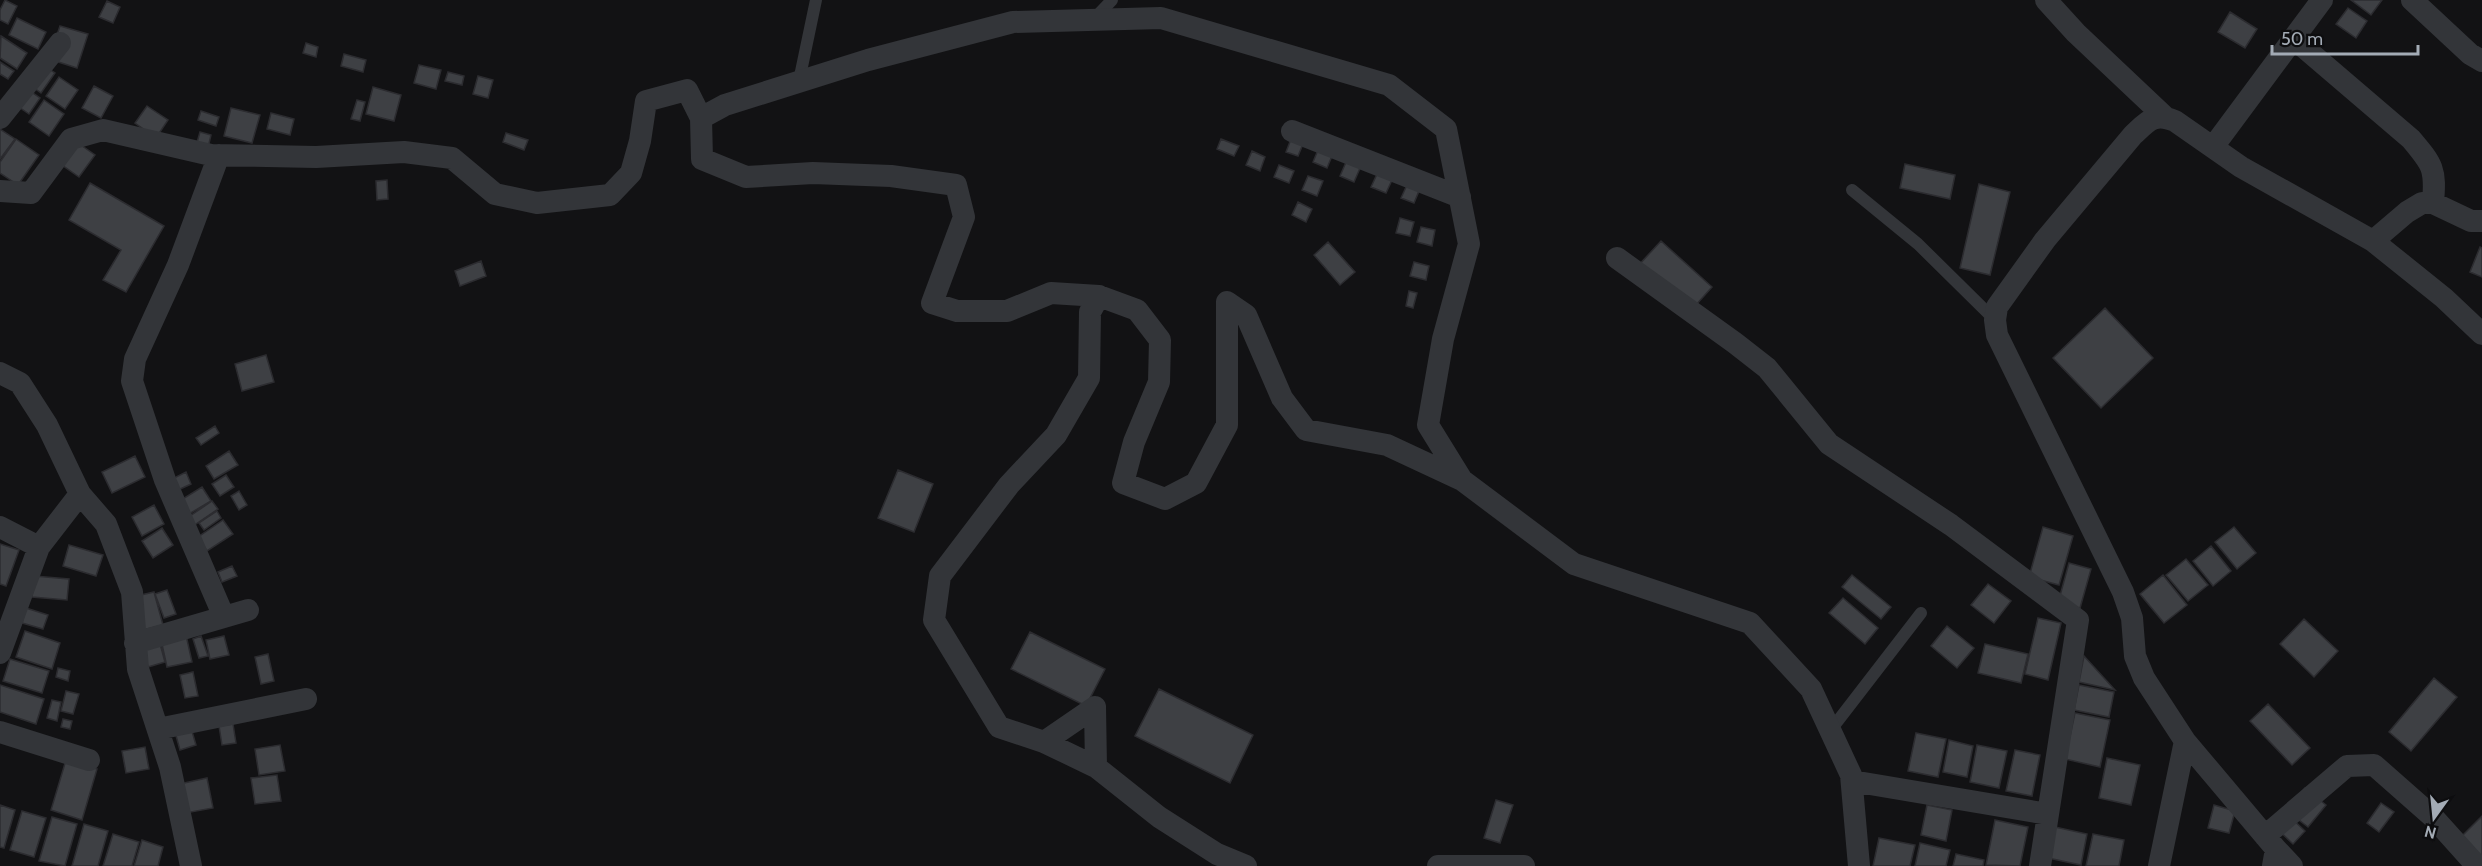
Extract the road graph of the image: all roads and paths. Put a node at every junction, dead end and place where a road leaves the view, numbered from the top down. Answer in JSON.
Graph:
{"nodes":[{"id":1,"x":816,"y":0,"type":"edge"},
{"id":2,"x":1112,"y":0,"type":"edge"},
{"id":3,"x":2046,"y":0,"type":"edge"},
{"id":4,"x":2322,"y":0,"type":"edge"},
{"id":5,"x":2412,"y":0,"type":"edge"},
{"id":6,"x":1093,"y":20,"type":"junction"},
{"id":7,"x":2293,"y":38,"type":"junction"},
{"id":8,"x":60,"y":43,"type":"dead end"},
{"id":9,"x":2482,"y":61,"type":"edge"},
{"id":10,"x":799,"y":81,"type":"junction"},
{"id":11,"x":2165,"y":117,"type":"junction"},
{"id":12,"x":0,"y":118,"type":"edge"},
{"id":13,"x":701,"y":118,"type":"junction"},
{"id":14,"x":1292,"y":131,"type":"dead end"},
{"id":15,"x":2213,"y":147,"type":"junction"},
{"id":16,"x":219,"y":155,"type":"junction"},
{"id":17,"x":1852,"y":190,"type":"dead end"},
{"id":18,"x":0,"y":191,"type":"edge"},
{"id":19,"x":1460,"y":197,"type":"junction"},
{"id":20,"x":2433,"y":203,"type":"junction"},
{"id":21,"x":2482,"y":221,"type":"edge"},
{"id":22,"x":2373,"y":241,"type":"junction"},
{"id":23,"x":1617,"y":258,"type":"dead end"},
{"id":24,"x":1099,"y":296,"type":"junction"},
{"id":25,"x":1995,"y":320,"type":"junction"},
{"id":26,"x":2482,"y":334,"type":"edge"},
{"id":27,"x":0,"y":373,"type":"edge"},
{"id":28,"x":1462,"y":480,"type":"junction"},
{"id":29,"x":80,"y":494,"type":"junction"},
{"id":30,"x":0,"y":527,"type":"edge"},
{"id":31,"x":39,"y":547,"type":"junction"},
{"id":32,"x":248,"y":610,"type":"dead end"},
{"id":33,"x":1921,"y":613,"type":"dead end"},
{"id":34,"x":224,"y":617,"type":"junction"},
{"id":35,"x":135,"y":643,"type":"junction"},
{"id":36,"x":0,"y":653,"type":"edge"},
{"id":37,"x":306,"y":699,"type":"dead end"},
{"id":38,"x":158,"y":729,"type":"junction"},
{"id":39,"x":1830,"y":731,"type":"junction"},
{"id":40,"x":0,"y":732,"type":"edge"},
{"id":41,"x":2185,"y":741,"type":"junction"},
{"id":42,"x":1044,"y":742,"type":"junction"},
{"id":43,"x":89,"y":760,"type":"dead end"},
{"id":44,"x":1096,"y":767,"type":"junction"},
{"id":45,"x":1852,"y":781,"type":"junction"},
{"id":46,"x":2048,"y":814,"type":"junction"},
{"id":47,"x":2271,"y":850,"type":"edge"},
{"id":48,"x":191,"y":866,"type":"edge"},
{"id":49,"x":1246,"y":866,"type":"edge"},
{"id":50,"x":1437,"y":866,"type":"edge"},
{"id":51,"x":1524,"y":866,"type":"edge"},
{"id":52,"x":1859,"y":866,"type":"edge"},
{"id":53,"x":2040,"y":866,"type":"edge"},
{"id":54,"x":2159,"y":866,"type":"edge"},
{"id":55,"x":2292,"y":866,"type":"edge"},
{"id":56,"x":2477,"y":866,"type":"edge"}],
"edges":[{"from":1,"to":10,"type":"lane"},
{"from":2,"to":6,"type":"lane"},
{"from":3,"to":11,"type":"street"},
{"from":4,"to":7,"type":"street"},
{"from":5,"to":9,"type":"street"},
{"from":6,"to":10,"type":"street"},
{"from":6,"to":19,"type":"street"},
{"from":7,"to":15,"type":"street"},
{"from":7,"to":20,"type":"street"},
{"from":8,"to":12,"type":"street"},
{"from":10,"to":13,"type":"street"},
{"from":11,"to":15,"type":"street"},
{"from":11,"to":25,"type":"street"},
{"from":13,"to":16,"type":"street"},
{"from":13,"to":24,"type":"street"},
{"from":14,"to":19,"type":"street"},
{"from":15,"to":22,"type":"street"},
{"from":16,"to":18,"type":"street"},
{"from":16,"to":34,"type":"street"},
{"from":17,"to":25,"type":"lane"},
{"from":19,"to":28,"type":"street"},
{"from":20,"to":21,"type":"street"},
{"from":20,"to":22,"type":"street"},
{"from":22,"to":26,"type":"street"},
{"from":23,"to":46,"type":"street"},
{"from":24,"to":28,"type":"street"},
{"from":24,"to":42,"type":"street"},
{"from":25,"to":41,"type":"street"},
{"from":27,"to":29,"type":"street"},
{"from":28,"to":39,"type":"street"},
{"from":29,"to":31,"type":"street"},
{"from":29,"to":35,"type":"street"},
{"from":30,"to":31,"type":"street"},
{"from":31,"to":36,"type":"street"},
{"from":32,"to":34,"type":"street"},
{"from":33,"to":39,"type":"lane"},
{"from":34,"to":35,"type":"street"},
{"from":35,"to":38,"type":"street"},
{"from":37,"to":38,"type":"street"},
{"from":38,"to":48,"type":"street"},
{"from":39,"to":45,"type":"street"},
{"from":40,"to":43,"type":"street"},
{"from":41,"to":47,"type":"street"},
{"from":41,"to":54,"type":"street"},
{"from":42,"to":44,"type":"street"},
{"from":42,"to":44,"type":"street"},
{"from":44,"to":49,"type":"street"},
{"from":45,"to":46,"type":"street"},
{"from":45,"to":52,"type":"street"},
{"from":46,"to":53,"type":"street"},
{"from":47,"to":55,"type":"street"},
{"from":47,"to":56,"type":"street"},
{"from":50,"to":51,"type":"street"}]}
